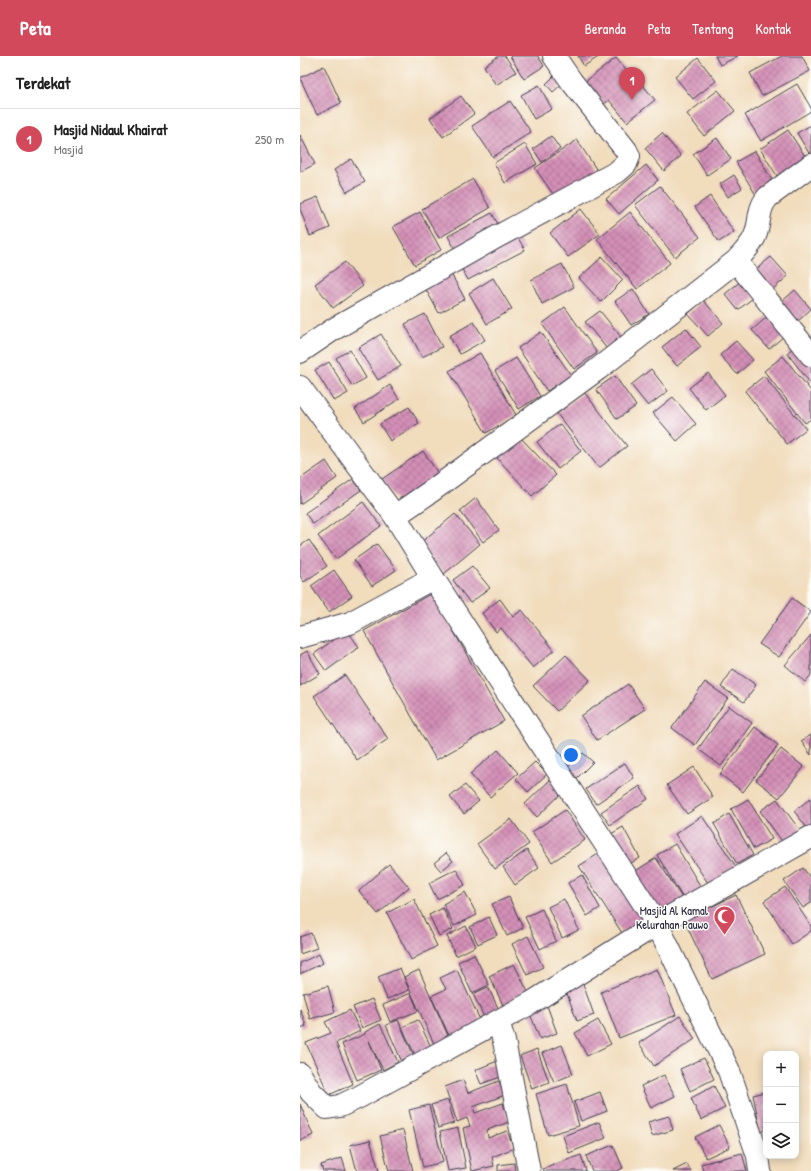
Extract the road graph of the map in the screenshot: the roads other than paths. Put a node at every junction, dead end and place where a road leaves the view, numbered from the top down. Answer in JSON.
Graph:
{"nodes":[{"id":1,"x":554,"y":56,"type":"edge"},
{"id":2,"x":811,"y":165,"type":"edge"},
{"id":3,"x":736,"y":261,"type":"junction"},
{"id":4,"x":300,"y":352,"type":"edge"},
{"id":5,"x":811,"y":355,"type":"edge"},
{"id":6,"x":300,"y":387,"type":"edge"},
{"id":7,"x":395,"y":516,"type":"junction"},
{"id":8,"x":433,"y":578,"type":"junction"},
{"id":9,"x":300,"y":636,"type":"edge"},
{"id":10,"x":811,"y":837,"type":"edge"},
{"id":11,"x":657,"y":924,"type":"junction"},
{"id":12,"x":498,"y":1021,"type":"junction"},
{"id":13,"x":300,"y":1074,"type":"edge"},
{"id":14,"x":529,"y":1171,"type":"edge"},
{"id":15,"x":760,"y":1171,"type":"edge"}],
"edges":[{"from":1,"to":4,"type":"street"},
{"from":2,"to":3,"type":"street"},
{"from":3,"to":5,"type":"street"},
{"from":3,"to":7,"type":"street"},
{"from":6,"to":7,"type":"street"},
{"from":7,"to":8,"type":"street"},
{"from":8,"to":9,"type":"street"},
{"from":8,"to":11,"type":"street"},
{"from":10,"to":11,"type":"street"},
{"from":11,"to":12,"type":"street"},
{"from":11,"to":15,"type":"street"},
{"from":12,"to":13,"type":"street"},
{"from":12,"to":14,"type":"street"}]}
